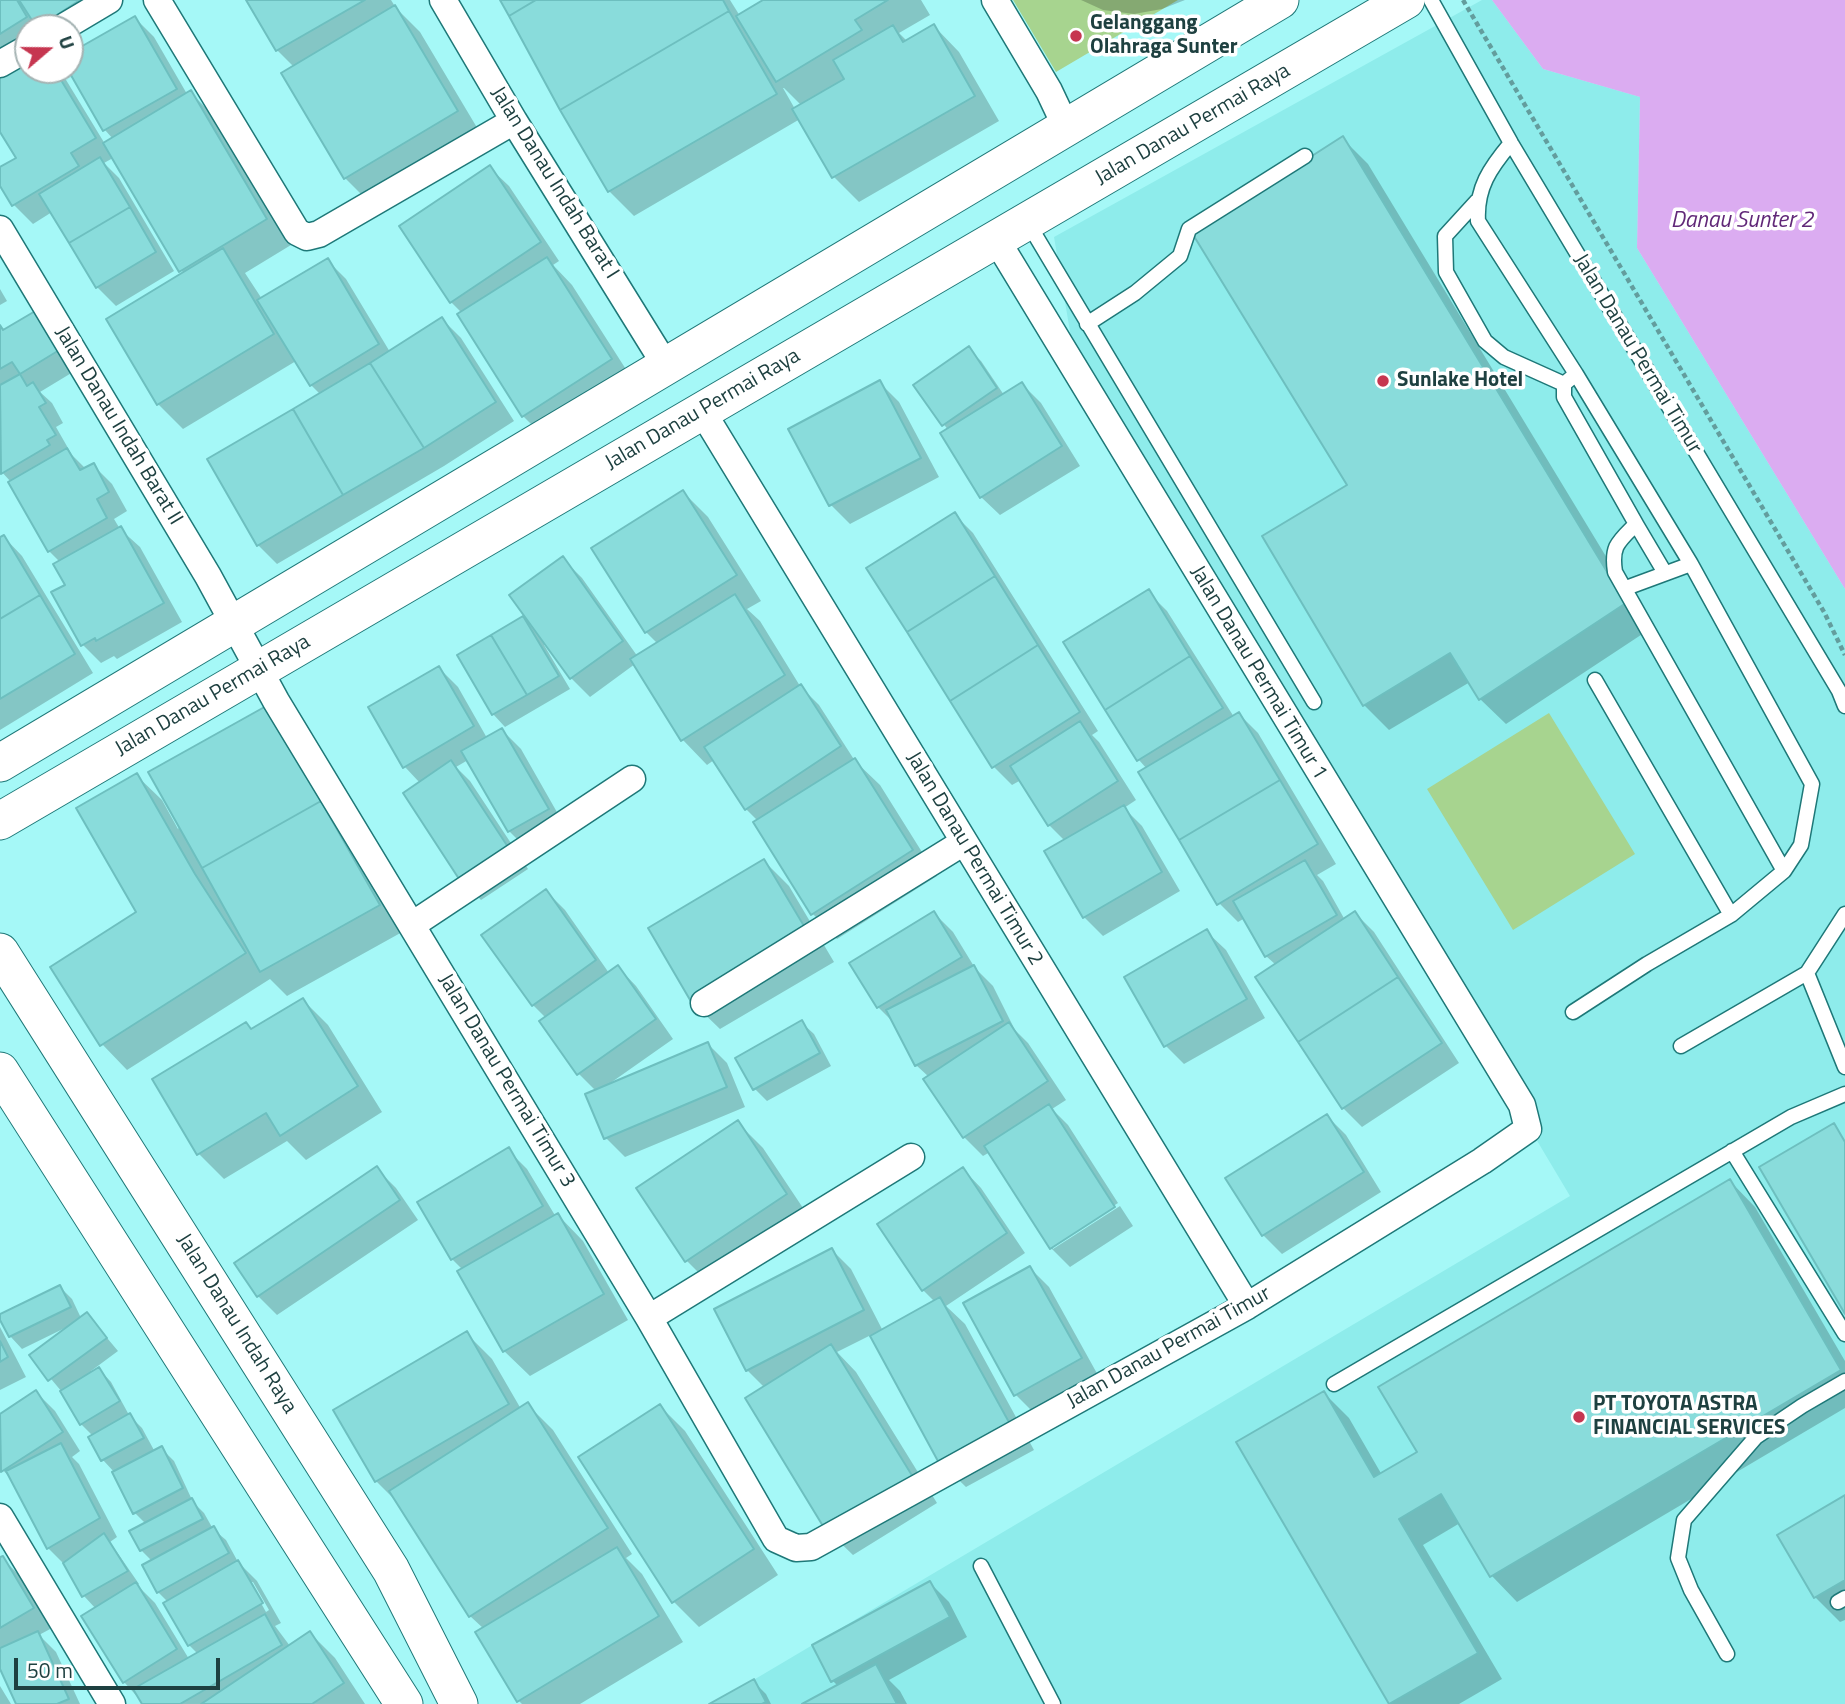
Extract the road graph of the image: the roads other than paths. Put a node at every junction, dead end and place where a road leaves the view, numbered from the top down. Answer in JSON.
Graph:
{"nodes":[{"id":1,"x":109,"y":0,"type":"edge"},
{"id":2,"x":158,"y":0,"type":"edge"},
{"id":3,"x":443,"y":0,"type":"edge"},
{"id":4,"x":995,"y":0,"type":"edge"},
{"id":5,"x":1280,"y":0,"type":"edge"},
{"id":6,"x":1406,"y":0,"type":"edge"},
{"id":7,"x":1431,"y":0,"type":"edge"},
{"id":8,"x":84,"y":15,"type":"edge"},
{"id":9,"x":514,"y":121,"type":"junction"},
{"id":10,"x":1066,"y":127,"type":"junction"},
{"id":11,"x":1511,"y":143,"type":"junction"},
{"id":12,"x":1305,"y":156,"type":"dead end"},
{"id":13,"x":1477,"y":201,"type":"junction"},
{"id":14,"x":1027,"y":222,"type":"junction"},
{"id":15,"x":0,"y":229,"type":"edge"},
{"id":16,"x":996,"y":239,"type":"junction"},
{"id":17,"x":1087,"y":324,"type":"junction"},
{"id":18,"x":666,"y":366,"type":"junction"},
{"id":19,"x":1576,"y":374,"type":"junction"},
{"id":20,"x":1564,"y":384,"type":"junction"},
{"id":21,"x":702,"y":411,"type":"junction"},
{"id":22,"x":1636,"y":524,"type":"junction"},
{"id":23,"x":1691,"y":564,"type":"junction"},
{"id":24,"x":1665,"y":573,"type":"junction"},
{"id":25,"x":1626,"y":588,"type":"junction"},
{"id":26,"x":235,"y":626,"type":"junction"},
{"id":27,"x":258,"y":668,"type":"junction"},
{"id":28,"x":1595,"y":680,"type":"dead end"},
{"id":29,"x":1314,"y":702,"type":"dead end"},
{"id":30,"x":1845,"y":706,"type":"edge"},
{"id":31,"x":0,"y":763,"type":"edge"},
{"id":32,"x":632,"y":779,"type":"dead end"},
{"id":33,"x":0,"y":821,"type":"edge"},
{"id":34,"x":964,"y":842,"type":"junction"},
{"id":35,"x":1784,"y":871,"type":"junction"},
{"id":36,"x":1845,"y":914,"type":"edge"},
{"id":37,"x":1731,"y":915,"type":"junction"},
{"id":38,"x":412,"y":925,"type":"junction"},
{"id":39,"x":0,"y":952,"type":"edge"},
{"id":40,"x":1807,"y":973,"type":"junction"},
{"id":41,"x":704,"y":1003,"type":"dead end"},
{"id":42,"x":1573,"y":1012,"type":"dead end"},
{"id":43,"x":1681,"y":1046,"type":"dead end"},
{"id":44,"x":1845,"y":1067,"type":"edge"},
{"id":45,"x":0,"y":1072,"type":"edge"},
{"id":46,"x":1845,"y":1094,"type":"edge"},
{"id":47,"x":1522,"y":1105,"type":"joint"},
{"id":48,"x":1732,"y":1151,"type":"junction"},
{"id":49,"x":911,"y":1157,"type":"dead end"},
{"id":50,"x":1247,"y":1306,"type":"junction"},
{"id":51,"x":649,"y":1318,"type":"junction"},
{"id":52,"x":1845,"y":1334,"type":"edge"},
{"id":53,"x":1845,"y":1381,"type":"edge"},
{"id":54,"x":1334,"y":1384,"type":"dead end"},
{"id":55,"x":0,"y":1517,"type":"edge"},
{"id":56,"x":776,"y":1539,"type":"joint"},
{"id":57,"x":981,"y":1566,"type":"dead end"},
{"id":58,"x":391,"y":1570,"type":"junction"},
{"id":59,"x":337,"y":1598,"type":"junction"},
{"id":60,"x":1727,"y":1654,"type":"dead end"},
{"id":61,"x":106,"y":1702,"type":"edge"},
{"id":62,"x":404,"y":1704,"type":"edge"},
{"id":63,"x":459,"y":1704,"type":"edge"},
{"id":64,"x":1053,"y":1704,"type":"edge"}],
"edges":[{"from":1,"to":8,"type":"street"},
{"from":2,"to":9,"type":"street"},
{"from":3,"to":9,"type":"street","name":"Jalan Danau Indah Barat I"},
{"from":4,"to":10,"type":"street"},
{"from":5,"to":10,"type":"street"},
{"from":6,"to":14,"type":"street","name":"Jalan Danau Permai Raya"},
{"from":7,"to":11,"type":"lane","name":"Jalan Danau Permai Timur"},
{"from":9,"to":18,"type":"street","name":"Jalan Danau Indah Barat I"},
{"from":10,"to":18,"type":"street"},
{"from":11,"to":13,"type":"lane"},
{"from":11,"to":30,"type":"lane","name":"Jalan Danau Permai Timur"},
{"from":12,"to":17,"type":"lane"},
{"from":13,"to":19,"type":"lane"},
{"from":13,"to":20,"type":"lane"},
{"from":14,"to":16,"type":"street","name":"Jalan Danau Permai Raya"},
{"from":14,"to":17,"type":"lane"},
{"from":15,"to":26,"type":"street","name":"Jalan Danau Indah Barat II"},
{"from":16,"to":21,"type":"street","name":"Jalan Danau Permai Raya"},
{"from":16,"to":47,"type":"street","name":"Jalan Danau Permai Timur 1"},
{"from":17,"to":29,"type":"lane"},
{"from":18,"to":26,"type":"street"},
{"from":19,"to":20,"type":"lane"},
{"from":19,"to":23,"type":"lane"},
{"from":20,"to":22,"type":"lane"},
{"from":21,"to":27,"type":"street","name":"Jalan Danau Permai Raya"},
{"from":21,"to":34,"type":"street","name":"Jalan Danau Permai Timur 2"},
{"from":22,"to":24,"type":"lane"},
{"from":22,"to":25,"type":"lane"},
{"from":23,"to":24,"type":"lane"},
{"from":23,"to":35,"type":"lane"},
{"from":24,"to":25,"type":"lane"},
{"from":25,"to":35,"type":"lane"},
{"from":26,"to":27,"type":"street","name":"Jalan Danau Permai Timur 3"},
{"from":26,"to":31,"type":"street"},
{"from":27,"to":33,"type":"street","name":"Jalan Danau Permai Raya"},
{"from":27,"to":38,"type":"street","name":"Jalan Danau Permai Timur 3"},
{"from":28,"to":37,"type":"lane"},
{"from":32,"to":38,"type":"street"},
{"from":34,"to":41,"type":"street"},
{"from":34,"to":50,"type":"street","name":"Jalan Danau Permai Timur 2"},
{"from":35,"to":37,"type":"lane"},
{"from":36,"to":40,"type":"lane"},
{"from":37,"to":42,"type":"lane"},
{"from":38,"to":51,"type":"street","name":"Jalan Danau Permai Timur 3"},
{"from":39,"to":58,"type":"street","name":"Jalan Danau Indah Raya"},
{"from":40,"to":43,"type":"lane"},
{"from":40,"to":44,"type":"lane"},
{"from":45,"to":59,"type":"street"},
{"from":46,"to":48,"type":"lane"},
{"from":47,"to":50,"type":"street","name":"Jalan Danau Permai Timur"},
{"from":48,"to":52,"type":"lane"},
{"from":48,"to":54,"type":"lane"},
{"from":49,"to":51,"type":"street"},
{"from":50,"to":56,"type":"street","name":"Jalan Danau Permai Timur"},
{"from":51,"to":56,"type":"street","name":"Jalan Danau Permai Timur 3"},
{"from":53,"to":60,"type":"lane"},
{"from":55,"to":61,"type":"street"},
{"from":57,"to":64,"type":"lane"},
{"from":58,"to":59,"type":"street"},
{"from":58,"to":63,"type":"street","name":"Jalan Danau Indah Raya"},
{"from":59,"to":62,"type":"street"}]}
